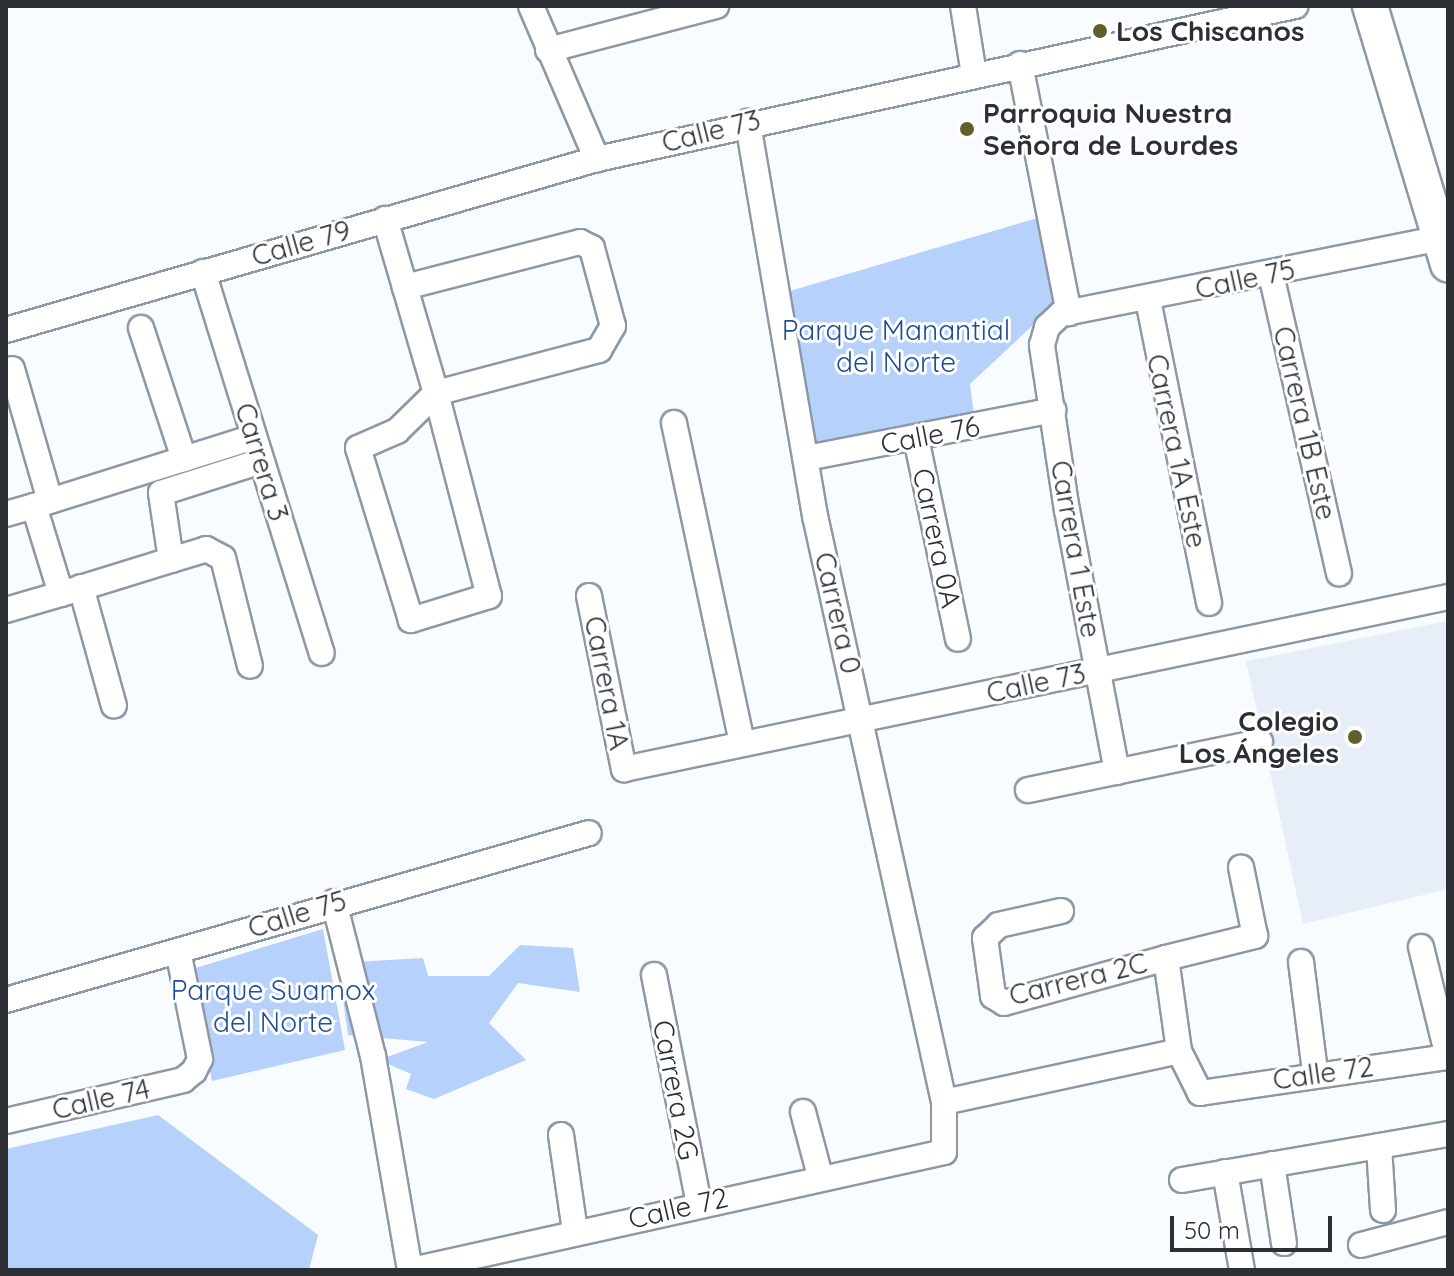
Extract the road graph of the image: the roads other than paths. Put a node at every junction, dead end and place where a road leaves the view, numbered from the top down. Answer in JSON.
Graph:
{"nodes":[{"id":1,"x":531,"y":6,"type":"edge"},
{"id":2,"x":716,"y":6,"type":"edge"},
{"id":3,"x":963,"y":6,"type":"edge"},
{"id":4,"x":1295,"y":6,"type":"edge"},
{"id":5,"x":1370,"y":6,"type":"edge"},
{"id":6,"x":548,"y":50,"type":"junction"},
{"id":7,"x":1020,"y":64,"type":"junction"},
{"id":8,"x":974,"y":75,"type":"junction"},
{"id":9,"x":748,"y":122,"type":"junction"},
{"id":10,"x":597,"y":159,"type":"junction"},
{"id":11,"x":385,"y":219,"type":"junction"},
{"id":12,"x":1445,"y":247,"type":"edge"},
{"id":13,"x":203,"y":272,"type":"junction"},
{"id":14,"x":1271,"y":274,"type":"junction"},
{"id":15,"x":405,"y":287,"type":"junction"},
{"id":16,"x":1148,"y":300,"type":"junction"},
{"id":17,"x":1069,"y":313,"type":"junction"},
{"id":18,"x":1047,"y":327,"type":"joint"},
{"id":19,"x":141,"y":328,"type":"dead end"},
{"id":20,"x":6,"y":330,"type":"edge"},
{"id":21,"x":12,"y":369,"type":"dead end"},
{"id":22,"x":436,"y":393,"type":"junction"},
{"id":23,"x":1053,"y":410,"type":"junction"},
{"id":24,"x":674,"y":423,"type":"dead end"},
{"id":25,"x":254,"y":437,"type":"junction"},
{"id":26,"x":916,"y":438,"type":"junction"},
{"id":27,"x":807,"y":458,"type":"junction"},
{"id":28,"x":184,"y":459,"type":"junction"},
{"id":29,"x":261,"y":461,"type":"junction"},
{"id":30,"x":42,"y":504,"type":"junction"},
{"id":31,"x":6,"y":514,"type":"edge"},
{"id":32,"x":171,"y":560,"type":"junction"},
{"id":33,"x":1339,"y":573,"type":"dead end"},
{"id":34,"x":71,"y":591,"type":"junction"},
{"id":35,"x":589,"y":596,"type":"dead end"},
{"id":36,"x":1448,"y":597,"type":"edge"},
{"id":37,"x":1209,"y":603,"type":"dead end"},
{"id":38,"x":6,"y":610,"type":"edge"},
{"id":39,"x":958,"y":639,"type":"dead end"},
{"id":40,"x":322,"y":653,"type":"dead end"},
{"id":41,"x":250,"y":666,"type":"dead end"},
{"id":42,"x":1098,"y":669,"type":"junction"},
{"id":43,"x":114,"y":706,"type":"dead end"},
{"id":44,"x":864,"y":720,"type":"junction"},
{"id":45,"x":1260,"y":742,"type":"dead end"},
{"id":46,"x":742,"y":744,"type":"junction"},
{"id":47,"x":624,"y":769,"type":"joint"},
{"id":48,"x":1117,"y":772,"type":"junction"},
{"id":49,"x":1028,"y":790,"type":"dead end"},
{"id":50,"x":589,"y":833,"type":"dead end"},
{"id":51,"x":1241,"y":867,"type":"dead end"},
{"id":52,"x":334,"y":902,"type":"junction"},
{"id":53,"x":1061,"y":911,"type":"dead end"},
{"id":54,"x":1421,"y":947,"type":"dead end"},
{"id":55,"x":178,"y":951,"type":"junction"},
{"id":56,"x":1166,"y":958,"type":"junction"},
{"id":57,"x":1301,"y":962,"type":"dead end"},
{"id":58,"x":654,"y":975,"type":"dead end"},
{"id":59,"x":6,"y":1000,"type":"edge"},
{"id":60,"x":1179,"y":1051,"type":"junction"},
{"id":61,"x":1448,"y":1057,"type":"edge"},
{"id":62,"x":1315,"y":1071,"type":"junction"},
{"id":63,"x":1200,"y":1093,"type":"joint"},
{"id":64,"x":944,"y":1102,"type":"junction"},
{"id":65,"x":803,"y":1112,"type":"dead end"},
{"id":66,"x":6,"y":1121,"type":"edge"},
{"id":67,"x":1448,"y":1134,"type":"edge"},
{"id":68,"x":561,"y":1135,"type":"dead end"},
{"id":69,"x":1379,"y":1146,"type":"junction"},
{"id":70,"x":944,"y":1152,"type":"joint"},
{"id":71,"x":1272,"y":1164,"type":"junction"},
{"id":72,"x":1225,"y":1172,"type":"junction"},
{"id":73,"x":820,"y":1176,"type":"junction"},
{"id":74,"x":1182,"y":1180,"type":"dead end"},
{"id":75,"x":699,"y":1204,"type":"junction"},
{"id":76,"x":1383,"y":1210,"type":"dead end"},
{"id":77,"x":1448,"y":1222,"type":"edge"},
{"id":78,"x":575,"y":1231,"type":"junction"},
{"id":79,"x":1284,"y":1243,"type":"dead end"},
{"id":80,"x":1361,"y":1245,"type":"dead end"},
{"id":81,"x":411,"y":1270,"type":"edge"},
{"id":82,"x":1242,"y":1270,"type":"edge"}],
"edges":[{"from":1,"to":6,"type":"street"},
{"from":2,"to":6,"type":"street"},
{"from":3,"to":8,"type":"street"},
{"from":4,"to":7,"type":"street","name":"Calle 73"},
{"from":5,"to":12,"type":"street"},
{"from":6,"to":10,"type":"street"},
{"from":7,"to":8,"type":"street","name":"Calle 73"},
{"from":7,"to":17,"type":"street"},
{"from":8,"to":9,"type":"street","name":"Calle 73"},
{"from":9,"to":10,"type":"street","name":"Calle 73"},
{"from":9,"to":27,"type":"street","name":"Carrera 0"},
{"from":10,"to":11,"type":"street","name":"Calle 79"},
{"from":11,"to":13,"type":"street","name":"Calle 79"},
{"from":11,"to":15,"type":"street"},
{"from":12,"to":14,"type":"street","name":"Calle 75"},
{"from":13,"to":20,"type":"street","name":"Calle 79"},
{"from":13,"to":25,"type":"street","name":"Carrera 3"},
{"from":14,"to":16,"type":"street","name":"Calle 75"},
{"from":14,"to":33,"type":"street","name":"Carrera 1B Este"},
{"from":15,"to":22,"type":"street"},
{"from":15,"to":22,"type":"street"},
{"from":16,"to":17,"type":"street","name":"Calle 75"},
{"from":16,"to":37,"type":"street","name":"Carrera 1A Este"},
{"from":17,"to":18,"type":"street","name":"Calle 75"},
{"from":18,"to":23,"type":"street","name":"Carrera 1 Este"},
{"from":19,"to":28,"type":"street"},
{"from":21,"to":30,"type":"street"},
{"from":22,"to":22,"type":"street"},
{"from":23,"to":26,"type":"street","name":"Calle 76"},
{"from":23,"to":42,"type":"street","name":"Carrera 1 Este"},
{"from":24,"to":46,"type":"street"},
{"from":25,"to":28,"type":"street"},
{"from":25,"to":29,"type":"street","name":"Carrera 3"},
{"from":26,"to":27,"type":"street","name":"Calle 76"},
{"from":26,"to":39,"type":"street","name":"Carrera 0A"},
{"from":27,"to":44,"type":"street","name":"Carrera 0"},
{"from":28,"to":30,"type":"street"},
{"from":29,"to":32,"type":"street"},
{"from":29,"to":40,"type":"street","name":"Carrera 3"},
{"from":30,"to":31,"type":"street"},
{"from":30,"to":34,"type":"street"},
{"from":32,"to":34,"type":"street"},
{"from":32,"to":41,"type":"street"},
{"from":34,"to":38,"type":"street"},
{"from":34,"to":43,"type":"street"},
{"from":35,"to":47,"type":"street","name":"Carrera 1A"},
{"from":36,"to":42,"type":"street","name":"Calle 73"},
{"from":42,"to":44,"type":"street","name":"Calle 73"},
{"from":42,"to":48,"type":"street","name":"Carrera 1 Este"},
{"from":44,"to":46,"type":"street","name":"Calle 73"},
{"from":44,"to":64,"type":"street","name":"Carrera 0"},
{"from":45,"to":48,"type":"street"},
{"from":46,"to":47,"type":"street","name":"Calle 73"},
{"from":48,"to":49,"type":"street"},
{"from":50,"to":52,"type":"street","name":"Calle 75"},
{"from":51,"to":56,"type":"street"},
{"from":52,"to":55,"type":"street","name":"Calle 75"},
{"from":52,"to":81,"type":"street"},
{"from":53,"to":56,"type":"street","name":"Carrera 2C"},
{"from":54,"to":61,"type":"street"},
{"from":55,"to":59,"type":"street","name":"Calle 75"},
{"from":55,"to":66,"type":"street","name":"Calle 74"},
{"from":56,"to":60,"type":"street","name":"Carrera 2C"},
{"from":57,"to":62,"type":"street"},
{"from":58,"to":75,"type":"street","name":"Carrera 2G"},
{"from":60,"to":63,"type":"street","name":"Carrera 2C"},
{"from":60,"to":64,"type":"street"},
{"from":61,"to":62,"type":"street","name":"Calle 72"},
{"from":62,"to":63,"type":"street","name":"Calle 72"},
{"from":64,"to":70,"type":"street","name":"Carrera 0"},
{"from":65,"to":73,"type":"street"},
{"from":67,"to":69,"type":"street"},
{"from":68,"to":78,"type":"street"},
{"from":69,"to":71,"type":"street"},
{"from":69,"to":76,"type":"street"},
{"from":70,"to":73,"type":"street","name":"Calle 72"},
{"from":71,"to":72,"type":"street"},
{"from":71,"to":79,"type":"street"},
{"from":72,"to":74,"type":"street"},
{"from":72,"to":82,"type":"street"},
{"from":73,"to":75,"type":"street","name":"Calle 72"},
{"from":75,"to":78,"type":"street","name":"Calle 72"},
{"from":77,"to":80,"type":"street"},
{"from":78,"to":81,"type":"street","name":"Calle 72"}]}
